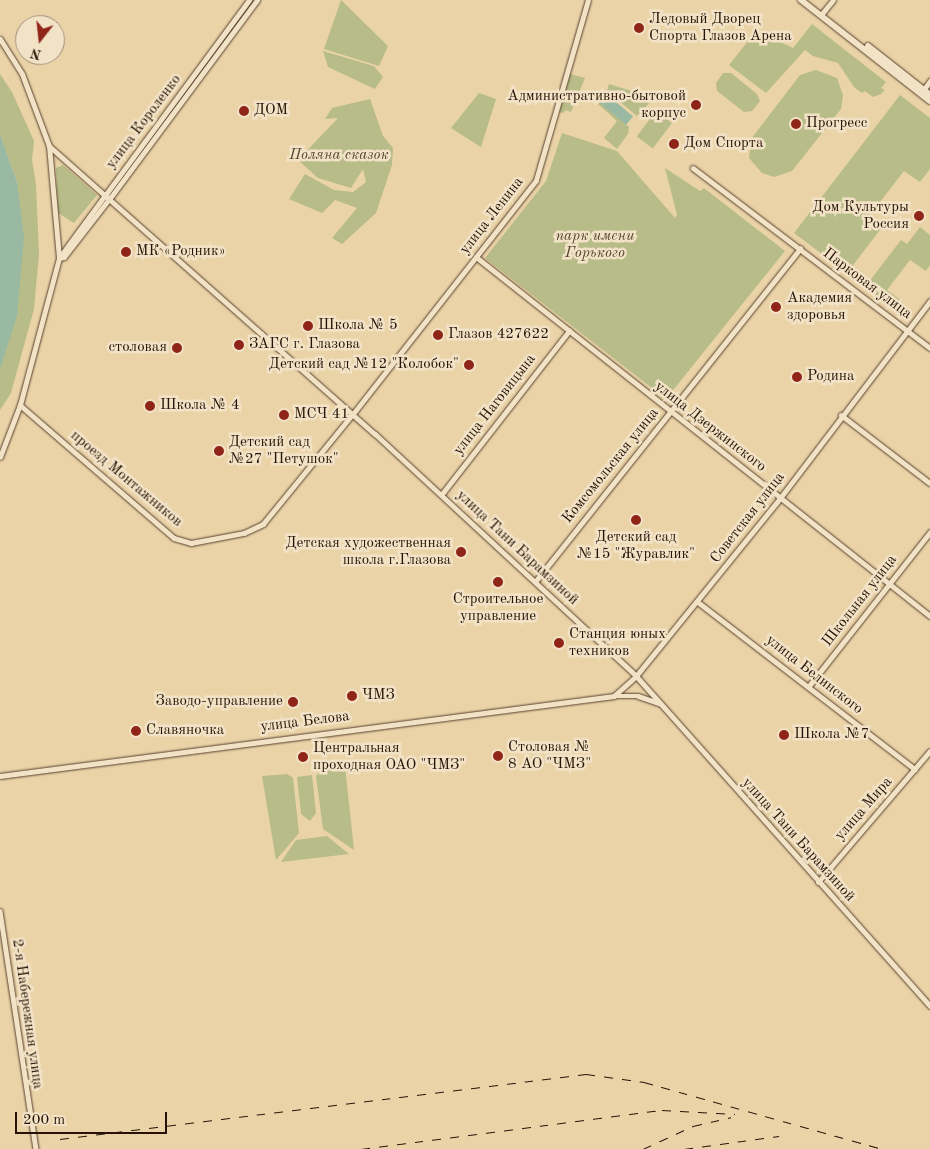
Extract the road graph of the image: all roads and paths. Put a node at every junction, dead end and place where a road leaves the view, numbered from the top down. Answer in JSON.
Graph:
{"nodes":[{"id":1,"x":249,"y":0,"type":"edge"},
{"id":2,"x":257,"y":0,"type":"edge"},
{"id":3,"x":588,"y":0,"type":"edge"},
{"id":4,"x":801,"y":0,"type":"edge"},
{"id":5,"x":807,"y":0,"type":"edge"},
{"id":6,"x":833,"y":0,"type":"edge"},
{"id":7,"x":822,"y":13,"type":"junction"},
{"id":8,"x":0,"y":39,"type":"edge"},
{"id":9,"x":930,"y":81,"type":"edge"},
{"id":10,"x":922,"y":92,"type":"junction"},
{"id":11,"x":930,"y":95,"type":"edge"},
{"id":12,"x":930,"y":101,"type":"edge"},
{"id":13,"x":49,"y":146,"type":"junction"},
{"id":14,"x":693,"y":168,"type":"dead end"},
{"id":15,"x":108,"y":196,"type":"junction"},
{"id":16,"x":800,"y":249,"type":"junction"},
{"id":17,"x":61,"y":257,"type":"junction"},
{"id":18,"x":476,"y":257,"type":"junction"},
{"id":19,"x":930,"y":301,"type":"edge"},
{"id":20,"x":569,"y":331,"type":"junction"},
{"id":21,"x":907,"y":331,"type":"junction"},
{"id":22,"x":930,"y":348,"type":"edge"},
{"id":23,"x":20,"y":405,"type":"junction"},
{"id":24,"x":670,"y":411,"type":"junction"},
{"id":25,"x":841,"y":414,"type":"junction"},
{"id":26,"x":352,"y":415,"type":"junction"},
{"id":27,"x":0,"y":457,"type":"edge"},
{"id":28,"x":930,"y":483,"type":"edge"},
{"id":29,"x":442,"y":494,"type":"junction"},
{"id":30,"x":780,"y":498,"type":"junction"},
{"id":31,"x":930,"y":532,"type":"edge"},
{"id":32,"x":535,"y":582,"type":"junction"},
{"id":33,"x":889,"y":584,"type":"junction"},
{"id":34,"x":698,"y":602,"type":"junction"},
{"id":35,"x":930,"y":616,"type":"edge"},
{"id":36,"x":636,"y":676,"type":"junction"},
{"id":37,"x":809,"y":686,"type":"junction"},
{"id":38,"x":614,"y":696,"type":"junction"},
{"id":39,"x":664,"y":706,"type":"junction"},
{"id":40,"x":930,"y":752,"type":"edge"},
{"id":41,"x":915,"y":769,"type":"junction"},
{"id":42,"x":0,"y":776,"type":"edge"},
{"id":43,"x":818,"y":882,"type":"junction"},
{"id":44,"x":0,"y":911,"type":"edge"},
{"id":45,"x":930,"y":1006,"type":"edge"},
{"id":46,"x":36,"y":1149,"type":"edge"}],
"edges":[{"from":1,"to":15,"type":"street","name":"улица Короленко"},
{"from":2,"to":15,"type":"street","name":"улица Короленко"},
{"from":3,"to":18,"type":"street","name":"улица Ленина"},
{"from":4,"to":7,"type":"main road"},
{"from":5,"to":7,"type":"main road"},
{"from":6,"to":7,"type":"street"},
{"from":7,"to":10,"type":"main road"},
{"from":8,"to":13,"type":"street"},
{"from":9,"to":10,"type":"street"},
{"from":10,"to":11,"type":"main road"},
{"from":10,"to":12,"type":"main road"},
{"from":13,"to":15,"type":"street","name":"улица Тани Барамзиной"},
{"from":13,"to":17,"type":"street"},
{"from":14,"to":16,"type":"street","name":"Парковая улица"},
{"from":15,"to":17,"type":"street","name":"улица Короленко"},
{"from":15,"to":17,"type":"street","name":"улица Короленко"},
{"from":15,"to":26,"type":"street","name":"улица Тани Барамзиной"},
{"from":16,"to":21,"type":"street","name":"Парковая улица"},
{"from":16,"to":24,"type":"street","name":"Комсомольская улица"},
{"from":17,"to":23,"type":"street"},
{"from":18,"to":20,"type":"street","name":"улица Дзержинского"},
{"from":18,"to":26,"type":"street","name":"улица Ленина"},
{"from":19,"to":21,"type":"street","name":"Советская улица"},
{"from":20,"to":24,"type":"street","name":"улица Дзержинского"},
{"from":20,"to":29,"type":"street","name":"улица Наговицына"},
{"from":21,"to":22,"type":"street","name":"Парковая улица"},
{"from":21,"to":25,"type":"street","name":"Советская улица"},
{"from":23,"to":26,"type":"street","name":"проезд Монтажников"},
{"from":23,"to":27,"type":"street"},
{"from":24,"to":30,"type":"street","name":"улица Дзержинского"},
{"from":24,"to":32,"type":"street","name":"Комсомольская улица"},
{"from":25,"to":28,"type":"street"},
{"from":25,"to":30,"type":"street","name":"Советская улица"},
{"from":26,"to":29,"type":"street","name":"улица Тани Барамзиной"},
{"from":29,"to":32,"type":"street","name":"улица Тани Барамзиной"},
{"from":30,"to":33,"type":"street","name":"улица Дзержинского"},
{"from":30,"to":34,"type":"street","name":"Советская улица"},
{"from":31,"to":33,"type":"street","name":"Школьная улица"},
{"from":32,"to":36,"type":"street","name":"улица Тани Барамзиной"},
{"from":33,"to":35,"type":"street","name":"улица Дзержинского"},
{"from":33,"to":37,"type":"street","name":"Школьная улица"},
{"from":34,"to":36,"type":"street","name":"Советская улица"},
{"from":34,"to":37,"type":"street","name":"улица Белинского"},
{"from":36,"to":38,"type":"street"},
{"from":36,"to":39,"type":"street","name":"улица Тани Барамзиной"},
{"from":37,"to":41,"type":"street","name":"улица Белинского"},
{"from":38,"to":39,"type":"street","name":"улица Белова"},
{"from":38,"to":42,"type":"street","name":"улица Белова"},
{"from":39,"to":43,"type":"street","name":"улица Тани Барамзиной"},
{"from":40,"to":41,"type":"street","name":"улица Мира"},
{"from":41,"to":43,"type":"street","name":"улица Мира"},
{"from":43,"to":45,"type":"street","name":"улица Тани Барамзиной"},
{"from":44,"to":46,"type":"street","name":"2-я Набережная улица"}]}
